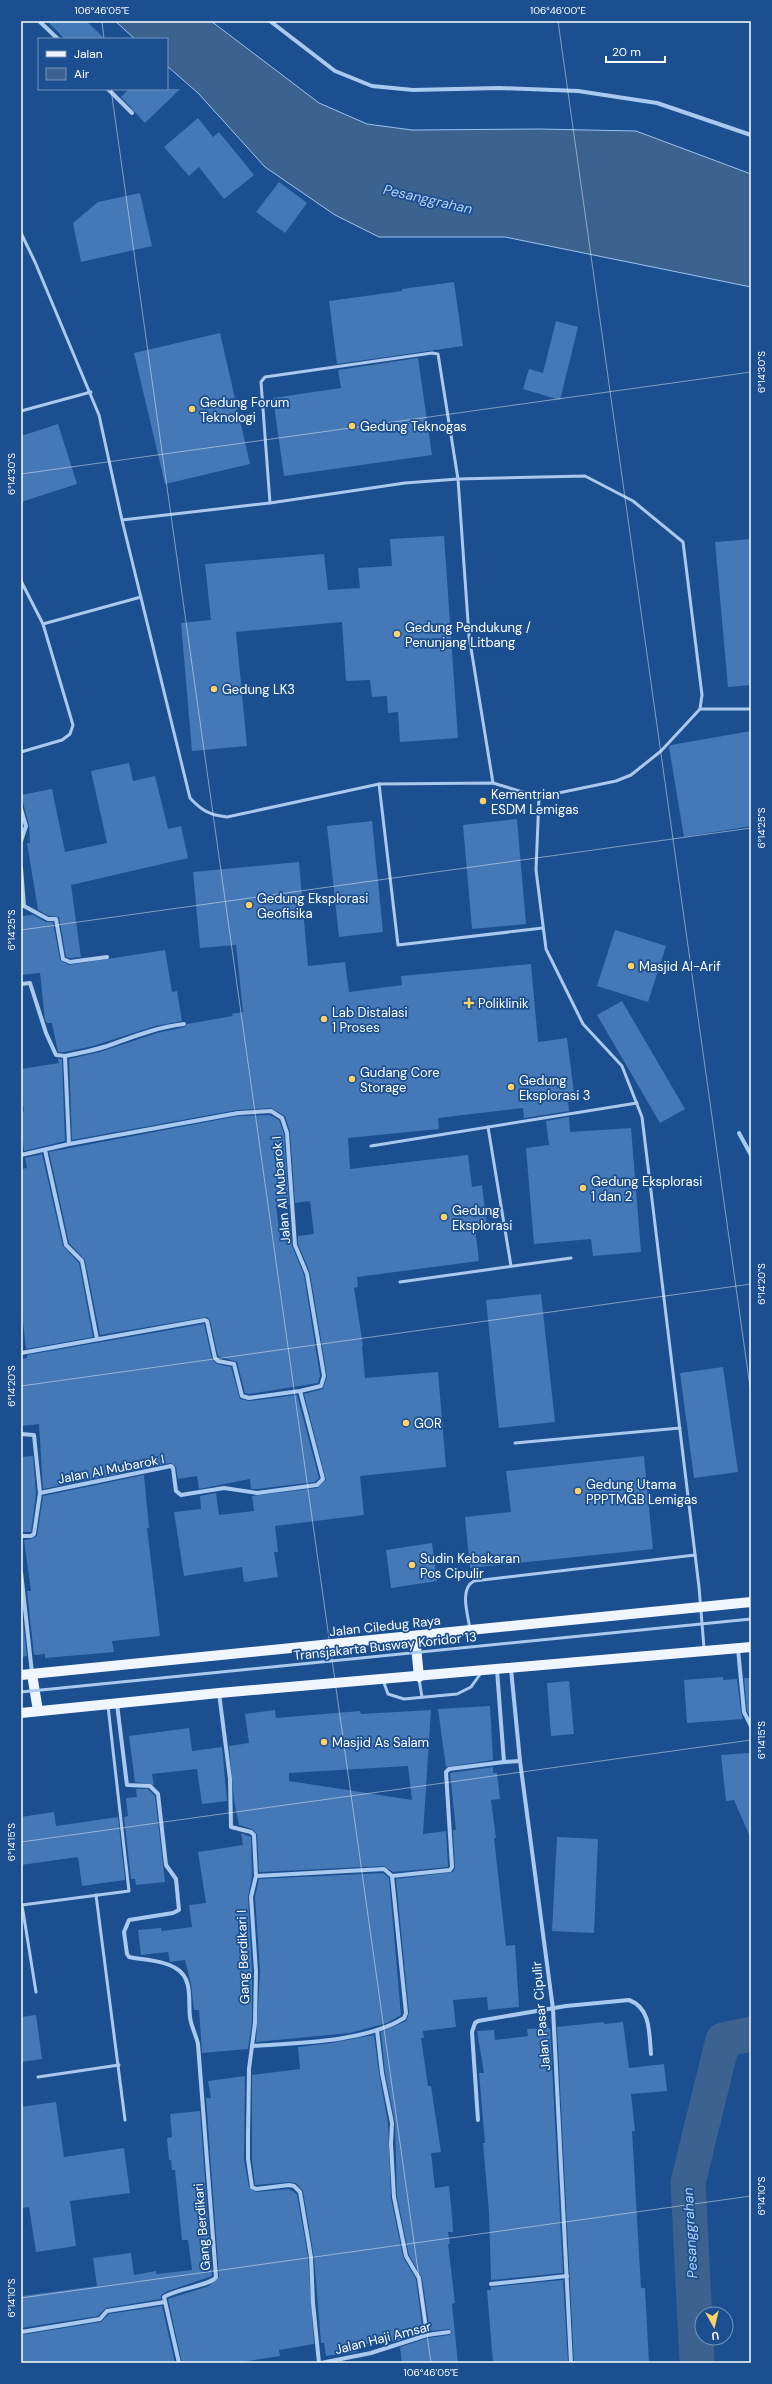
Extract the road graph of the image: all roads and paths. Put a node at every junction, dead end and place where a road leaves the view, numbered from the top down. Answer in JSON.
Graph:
{"nodes":[{"id":1,"x":39,"y":21,"type":"edge"},
{"id":2,"x":270,"y":21,"type":"edge"},
{"id":3,"x":57,"y":38,"type":"edge"},
{"id":4,"x":109,"y":90,"type":"edge"},
{"id":5,"x":132,"y":113,"type":"dead end"},
{"id":6,"x":751,"y":135,"type":"edge"},
{"id":7,"x":21,"y":233,"type":"edge"},
{"id":8,"x":90,"y":392,"type":"junction"},
{"id":9,"x":21,"y":410,"type":"edge"},
{"id":10,"x":458,"y":479,"type":"junction"},
{"id":11,"x":270,"y":503,"type":"junction"},
{"id":12,"x":122,"y":520,"type":"junction"},
{"id":13,"x":21,"y":581,"type":"edge"},
{"id":14,"x":141,"y":597,"type":"junction"},
{"id":15,"x":43,"y":624,"type":"junction"},
{"id":16,"x":700,"y":709,"type":"junction"},
{"id":17,"x":751,"y":709,"type":"edge"},
{"id":18,"x":21,"y":752,"type":"edge"},
{"id":19,"x":493,"y":783,"type":"junction"},
{"id":20,"x":379,"y":784,"type":"junction"},
{"id":21,"x":539,"y":796,"type":"junction"},
{"id":22,"x":21,"y":809,"type":"edge"},
{"id":23,"x":21,"y":841,"type":"edge"},
{"id":24,"x":21,"y":868,"type":"edge"},
{"id":25,"x":23,"y":906,"type":"edge"},
{"id":26,"x":543,"y":928,"type":"junction"},
{"id":27,"x":107,"y":957,"type":"dead end"},
{"id":28,"x":21,"y":984,"type":"edge"},
{"id":29,"x":184,"y":1024,"type":"dead end"},
{"id":30,"x":65,"y":1056,"type":"junction"},
{"id":31,"x":637,"y":1103,"type":"junction"},
{"id":32,"x":488,"y":1127,"type":"junction"},
{"id":33,"x":739,"y":1134,"type":"dead end"},
{"id":34,"x":69,"y":1144,"type":"junction"},
{"id":35,"x":371,"y":1146,"type":"dead end"},
{"id":36,"x":45,"y":1150,"type":"junction"},
{"id":37,"x":21,"y":1155,"type":"edge"},
{"id":38,"x":751,"y":1155,"type":"edge"},
{"id":39,"x":571,"y":1258,"type":"dead end"},
{"id":40,"x":511,"y":1266,"type":"junction"},
{"id":41,"x":400,"y":1282,"type":"dead end"},
{"id":42,"x":97,"y":1339,"type":"junction"},
{"id":43,"x":21,"y":1353,"type":"edge"},
{"id":44,"x":300,"y":1391,"type":"junction"},
{"id":45,"x":680,"y":1428,"type":"junction"},
{"id":46,"x":21,"y":1434,"type":"edge"},
{"id":47,"x":515,"y":1443,"type":"dead end"},
{"id":48,"x":40,"y":1493,"type":"junction"},
{"id":49,"x":21,"y":1536,"type":"edge"},
{"id":50,"x":695,"y":1555,"type":"junction"},
{"id":51,"x":21,"y":1572,"type":"edge"},
{"id":52,"x":751,"y":1602,"type":"edge"},
{"id":53,"x":701,"y":1608,"type":"junction"},
{"id":54,"x":751,"y":1619,"type":"edge"},
{"id":55,"x":470,"y":1631,"type":"junction"},
{"id":56,"x":415,"y":1636,"type":"junction"},
{"id":57,"x":751,"y":1647,"type":"edge"},
{"id":58,"x":738,"y":1649,"type":"junction"},
{"id":59,"x":705,"y":1652,"type":"junction"},
{"id":60,"x":511,"y":1669,"type":"junction"},
{"id":61,"x":497,"y":1670,"type":"junction"},
{"id":62,"x":482,"y":1671,"type":"junction"},
{"id":63,"x":32,"y":1674,"type":"junction"},
{"id":64,"x":21,"y":1675,"type":"edge"},
{"id":65,"x":419,"y":1677,"type":"junction"},
{"id":66,"x":383,"y":1680,"type":"junction"},
{"id":67,"x":21,"y":1692,"type":"edge"},
{"id":68,"x":219,"y":1693,"type":"junction"},
{"id":69,"x":422,"y":1698,"type":"junction"},
{"id":70,"x":112,"y":1704,"type":"junction"},
{"id":71,"x":38,"y":1711,"type":"junction"},
{"id":72,"x":21,"y":1713,"type":"edge"},
{"id":73,"x":751,"y":1726,"type":"edge"},
{"id":74,"x":520,"y":1761,"type":"junction"},
{"id":75,"x":504,"y":1762,"type":"junction"},
{"id":76,"x":256,"y":1876,"type":"junction"},
{"id":77,"x":392,"y":1876,"type":"junction"},
{"id":78,"x":96,"y":1895,"type":"junction"},
{"id":79,"x":22,"y":1905,"type":"edge"},
{"id":80,"x":36,"y":1992,"type":"dead end"},
{"id":81,"x":553,"y":2009,"type":"junction"},
{"id":82,"x":377,"y":2030,"type":"junction"},
{"id":83,"x":252,"y":2046,"type":"junction"},
{"id":84,"x":651,"y":2054,"type":"dead end"},
{"id":85,"x":119,"y":2065,"type":"junction"},
{"id":86,"x":38,"y":2077,"type":"dead end"},
{"id":87,"x":125,"y":2120,"type":"dead end"},
{"id":88,"x":478,"y":2120,"type":"dead end"},
{"id":89,"x":567,"y":2276,"type":"junction"},
{"id":90,"x":491,"y":2284,"type":"dead end"},
{"id":91,"x":165,"y":2302,"type":"junction"},
{"id":92,"x":21,"y":2332,"type":"edge"},
{"id":93,"x":449,"y":2332,"type":"dead end"},
{"id":94,"x":427,"y":2335,"type":"junction"},
{"id":95,"x":178,"y":2363,"type":"edge"},
{"id":96,"x":320,"y":2363,"type":"edge"},
{"id":97,"x":571,"y":2363,"type":"edge"}],
"edges":[{"from":1,"to":3,"type":"street"},
{"from":2,"to":6,"type":"street"},
{"from":4,"to":5,"type":"street"},
{"from":7,"to":8,"type":"lane"},
{"from":8,"to":9,"type":"lane"},
{"from":8,"to":12,"type":"lane"},
{"from":10,"to":11,"type":"lane"},
{"from":10,"to":11,"type":"lane"},
{"from":10,"to":16,"type":"lane"},
{"from":10,"to":19,"type":"lane"},
{"from":11,"to":12,"type":"lane"},
{"from":12,"to":14,"type":"lane"},
{"from":13,"to":15,"type":"lane"},
{"from":14,"to":15,"type":"lane"},
{"from":14,"to":20,"type":"lane"},
{"from":15,"to":18,"type":"lane"},
{"from":16,"to":17,"type":"lane"},
{"from":16,"to":21,"type":"lane"},
{"from":19,"to":20,"type":"lane"},
{"from":19,"to":21,"type":"lane"},
{"from":20,"to":26,"type":"lane"},
{"from":21,"to":26,"type":"lane"},
{"from":22,"to":23,"type":"street"},
{"from":24,"to":25,"type":"street"},
{"from":25,"to":27,"type":"street"},
{"from":26,"to":31,"type":"lane"},
{"from":28,"to":30,"type":"street"},
{"from":29,"to":30,"type":"street"},
{"from":30,"to":34,"type":"street"},
{"from":31,"to":32,"type":"lane"},
{"from":31,"to":45,"type":"lane"},
{"from":32,"to":35,"type":"lane"},
{"from":32,"to":40,"type":"lane"},
{"from":33,"to":38,"type":"street"},
{"from":34,"to":36,"type":"street","name":"Jalan Al Mubarok I"},
{"from":34,"to":44,"type":"street","name":"Jalan Al Mubarok I"},
{"from":36,"to":37,"type":"street","name":"Jalan Al Mubarok I"},
{"from":36,"to":42,"type":"street"},
{"from":39,"to":40,"type":"lane"},
{"from":40,"to":41,"type":"lane"},
{"from":42,"to":43,"type":"street"},
{"from":42,"to":44,"type":"street"},
{"from":44,"to":48,"type":"street","name":"Jalan Al Mubarok I"},
{"from":45,"to":47,"type":"lane"},
{"from":45,"to":50,"type":"lane"},
{"from":46,"to":48,"type":"street"},
{"from":48,"to":49,"type":"street"},
{"from":50,"to":53,"type":"lane"},
{"from":50,"to":55,"type":"lane"},
{"from":51,"to":63,"type":"street"},
{"from":52,"to":53,"type":"main road","name":"Jalan Ciledug Raya"},
{"from":53,"to":55,"type":"main road","name":"Jalan Ciledug Raya"},
{"from":53,"to":59,"type":"lane"},
{"from":54,"to":67,"type":"lane","name":"Transjakarta Busway Koridor 13","bridge":true},
{"from":55,"to":56,"type":"main road","name":"Jalan Ciledug Raya"},
{"from":56,"to":63,"type":"main road","name":"Jalan Ciledug Raya"},
{"from":56,"to":65,"type":"main road"},
{"from":57,"to":58,"type":"main road"},
{"from":58,"to":59,"type":"main road"},
{"from":58,"to":73,"type":"street"},
{"from":59,"to":60,"type":"main road"},
{"from":60,"to":61,"type":"main road"},
{"from":60,"to":74,"type":"street","name":"Jalan Pasar Cipulir"},
{"from":61,"to":62,"type":"main road"},
{"from":61,"to":75,"type":"street"},
{"from":62,"to":65,"type":"main road"},
{"from":62,"to":69,"type":"lane"},
{"from":63,"to":64,"type":"main road","name":"Jalan Ciledug Raya"},
{"from":63,"to":71,"type":"main road"},
{"from":65,"to":66,"type":"main road"},
{"from":65,"to":69,"type":"lane"},
{"from":66,"to":68,"type":"main road"},
{"from":66,"to":69,"type":"lane"},
{"from":68,"to":70,"type":"main road"},
{"from":68,"to":76,"type":"street","name":"Gang Berdikari I"},
{"from":70,"to":71,"type":"main road"},
{"from":70,"to":78,"type":"lane"},
{"from":70,"to":91,"type":"street","name":"Gang Berdikari"},
{"from":71,"to":72,"type":"main road"},
{"from":74,"to":75,"type":"street"},
{"from":74,"to":81,"type":"street","name":"Jalan Pasar Cipulir"},
{"from":75,"to":77,"type":"street"},
{"from":76,"to":77,"type":"street"},
{"from":76,"to":83,"type":"street","name":"Gang Berdikari I"},
{"from":77,"to":82,"type":"street"},
{"from":78,"to":79,"type":"lane"},
{"from":78,"to":85,"type":"lane"},
{"from":79,"to":80,"type":"lane"},
{"from":81,"to":84,"type":"street"},
{"from":81,"to":88,"type":"street"},
{"from":81,"to":89,"type":"street","name":"Jalan Pasar Cipulir"},
{"from":82,"to":83,"type":"street"},
{"from":82,"to":94,"type":"street"},
{"from":83,"to":96,"type":"street","name":"Gang Berdikari I"},
{"from":85,"to":86,"type":"lane"},
{"from":85,"to":87,"type":"lane"},
{"from":89,"to":90,"type":"street"},
{"from":89,"to":97,"type":"street","name":"Jalan Pasar Cipulir"},
{"from":91,"to":92,"type":"street"},
{"from":91,"to":95,"type":"street"},
{"from":93,"to":94,"type":"street","name":"Jalan Haji Amsar"},
{"from":94,"to":96,"type":"street","name":"Jalan Haji Amsar"}]}
